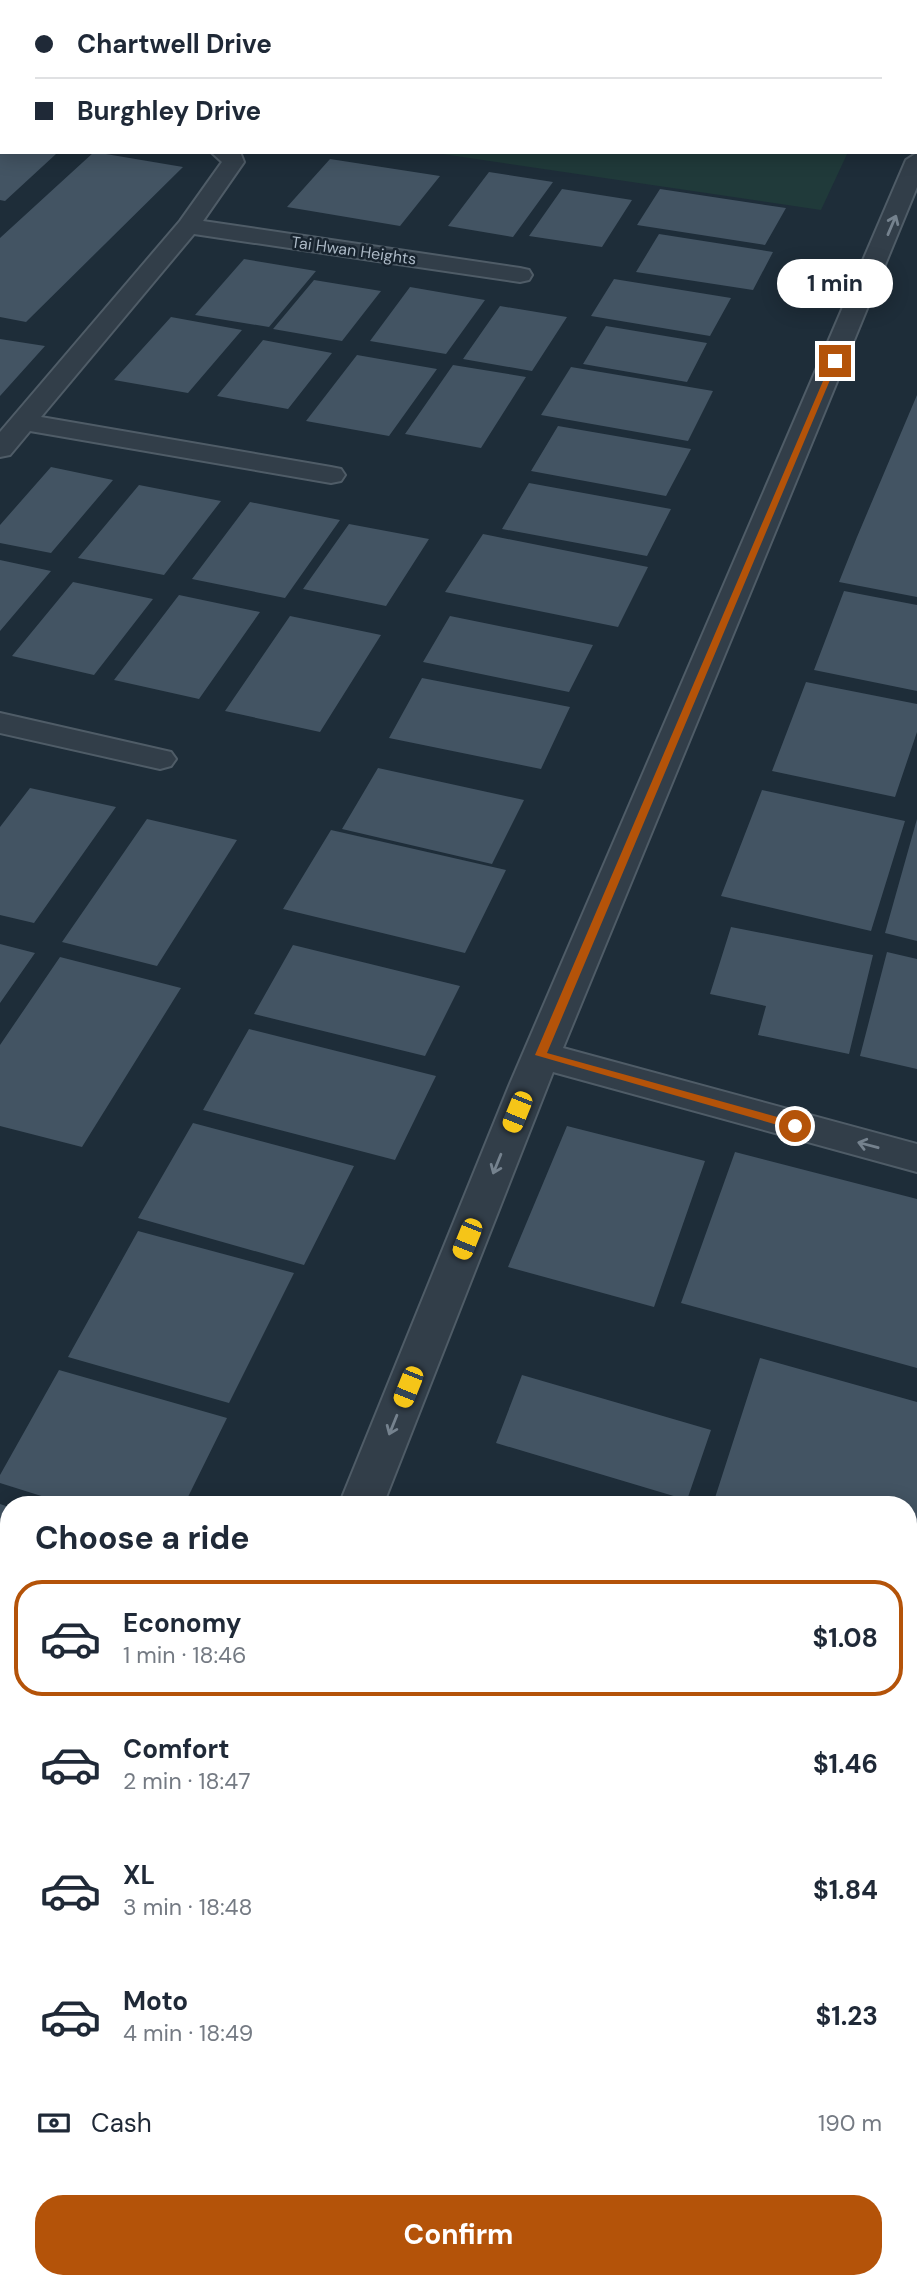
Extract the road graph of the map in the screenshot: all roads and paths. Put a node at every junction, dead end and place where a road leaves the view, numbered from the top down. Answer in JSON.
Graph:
{"nodes":[{"id":1,"x":226,"y":154,"type":"edge"},
{"id":2,"x":917,"y":160,"type":"edge"},
{"id":3,"x":188,"y":226,"type":"junction"},
{"id":4,"x":520,"y":275,"type":"dead end"},
{"id":5,"x":25,"y":422,"type":"junction"},
{"id":6,"x":0,"y":449,"type":"edge"},
{"id":7,"x":331,"y":475,"type":"dead end"},
{"id":8,"x":0,"y":723,"type":"edge"},
{"id":9,"x":159,"y":759,"type":"dead end"},
{"id":10,"x":541,"y":1055,"type":"junction"},
{"id":11,"x":917,"y":1158,"type":"edge"},
{"id":12,"x":365,"y":1496,"type":"edge"}],
"edges":[{"from":1,"to":3,"type":"street"},
{"from":10,"to":2,"type":"street","one_way":true},
{"from":3,"to":4,"type":"street","name":"Tai Hwan Heights"},
{"from":3,"to":5,"type":"street"},
{"from":5,"to":6,"type":"street"},
{"from":5,"to":7,"type":"street"},
{"from":8,"to":9,"type":"street"},
{"from":11,"to":10,"type":"street","one_way":true},
{"from":10,"to":12,"type":"street","one_way":true}]}
